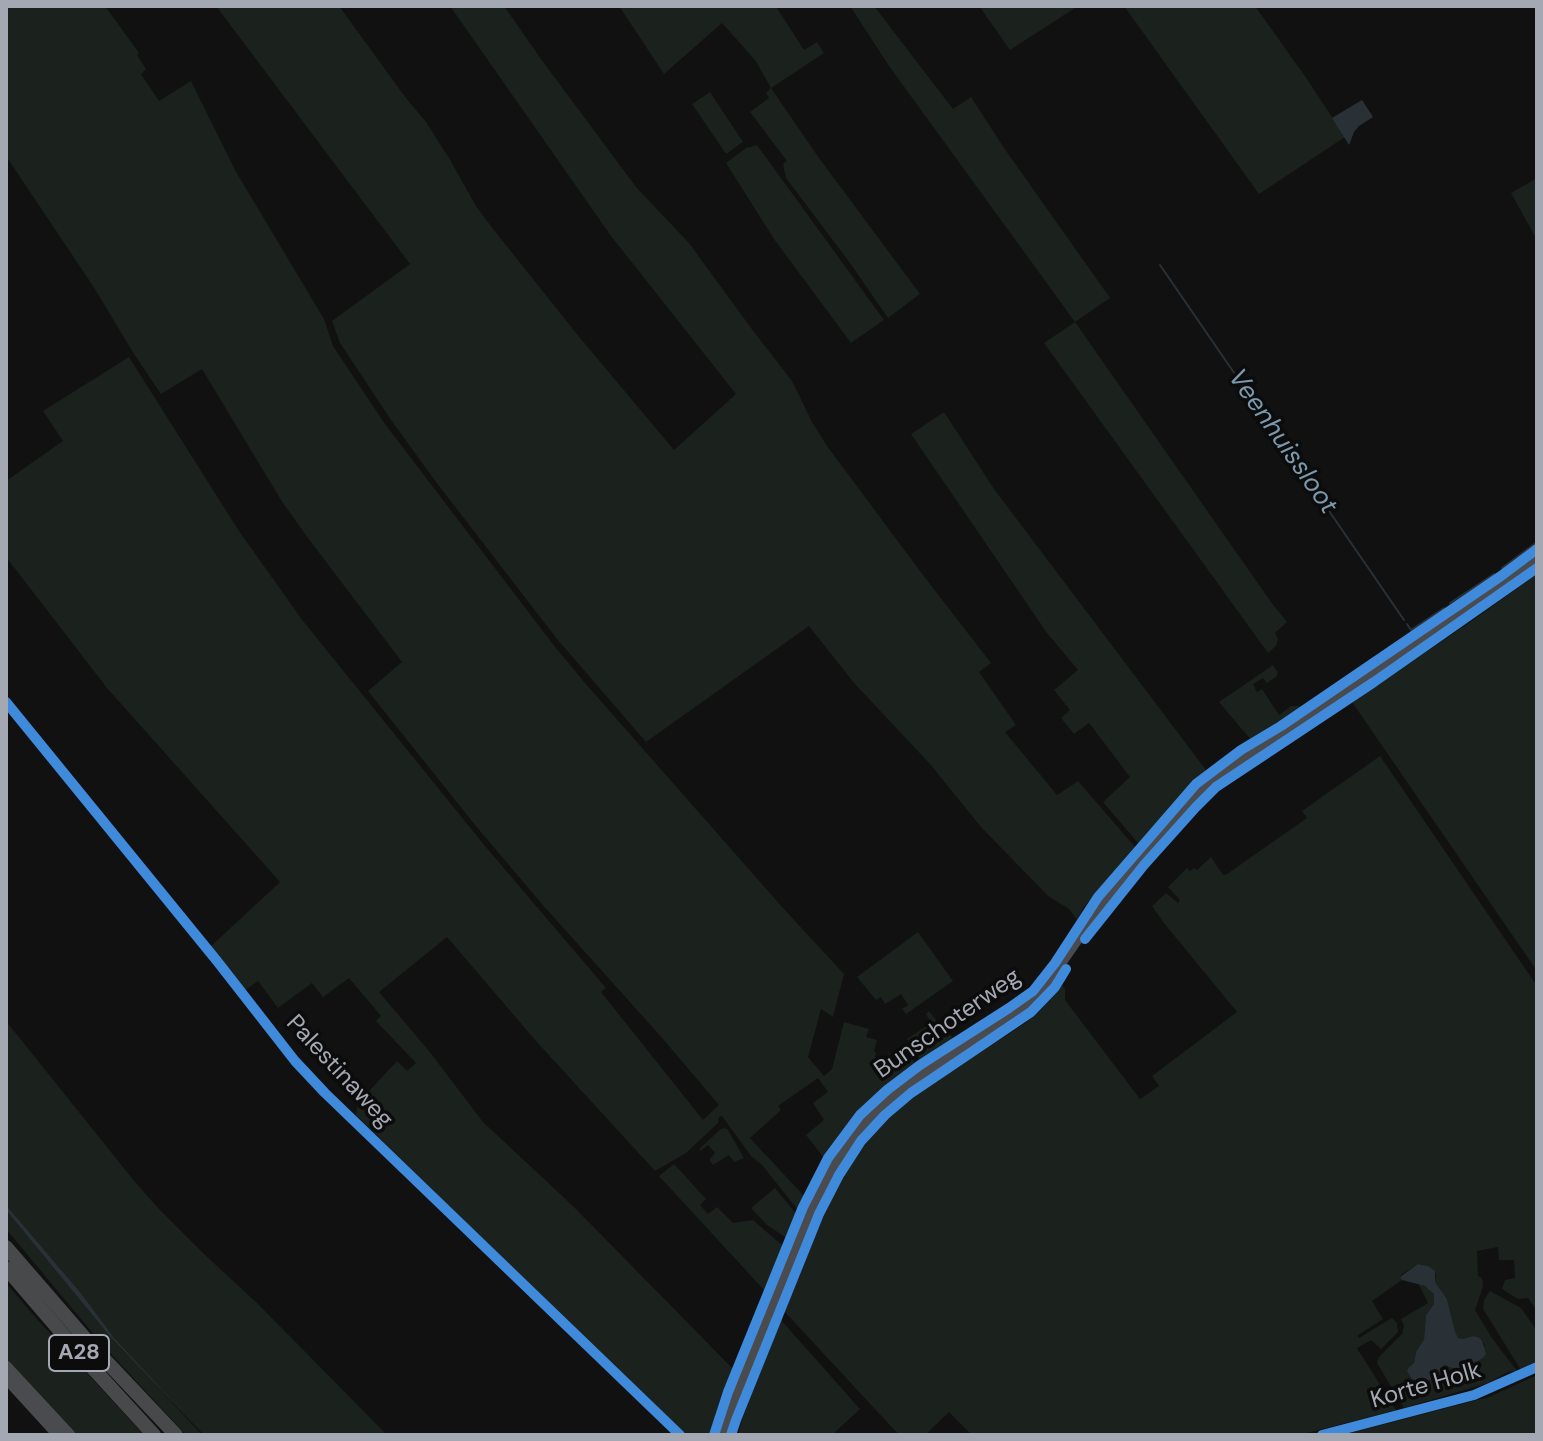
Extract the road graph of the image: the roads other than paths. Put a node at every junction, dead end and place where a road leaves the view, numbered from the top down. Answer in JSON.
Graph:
{"nodes":[{"id":1,"x":1537,"y":558,"type":"edge"},
{"id":2,"x":6,"y":702,"type":"edge"},
{"id":3,"x":6,"y":1247,"type":"edge"},
{"id":4,"x":6,"y":1268,"type":"edge"},
{"id":5,"x":6,"y":1366,"type":"edge"},
{"id":6,"x":1537,"y":1367,"type":"edge"},
{"id":7,"x":6,"y":1378,"type":"edge"},
{"id":8,"x":58,"y":1435,"type":"edge"},
{"id":9,"x":70,"y":1435,"type":"edge"},
{"id":10,"x":154,"y":1435,"type":"edge"},
{"id":11,"x":176,"y":1435,"type":"edge"},
{"id":12,"x":680,"y":1435,"type":"edge"},
{"id":13,"x":722,"y":1435,"type":"edge"},
{"id":14,"x":1322,"y":1435,"type":"edge"}],
"edges":[{"from":1,"to":13,"type":"main road","name":"Bunschoterweg"},
{"from":2,"to":12,"type":"street","name":"Palestinaweg"},
{"from":3,"to":11,"type":"highway","number":"A28"},
{"from":4,"to":10,"type":"highway","number":"A28"},
{"from":5,"to":9,"type":"main road"},
{"from":6,"to":14,"type":"street","name":"Korte Holk"},
{"from":7,"to":8,"type":"main road"}]}
